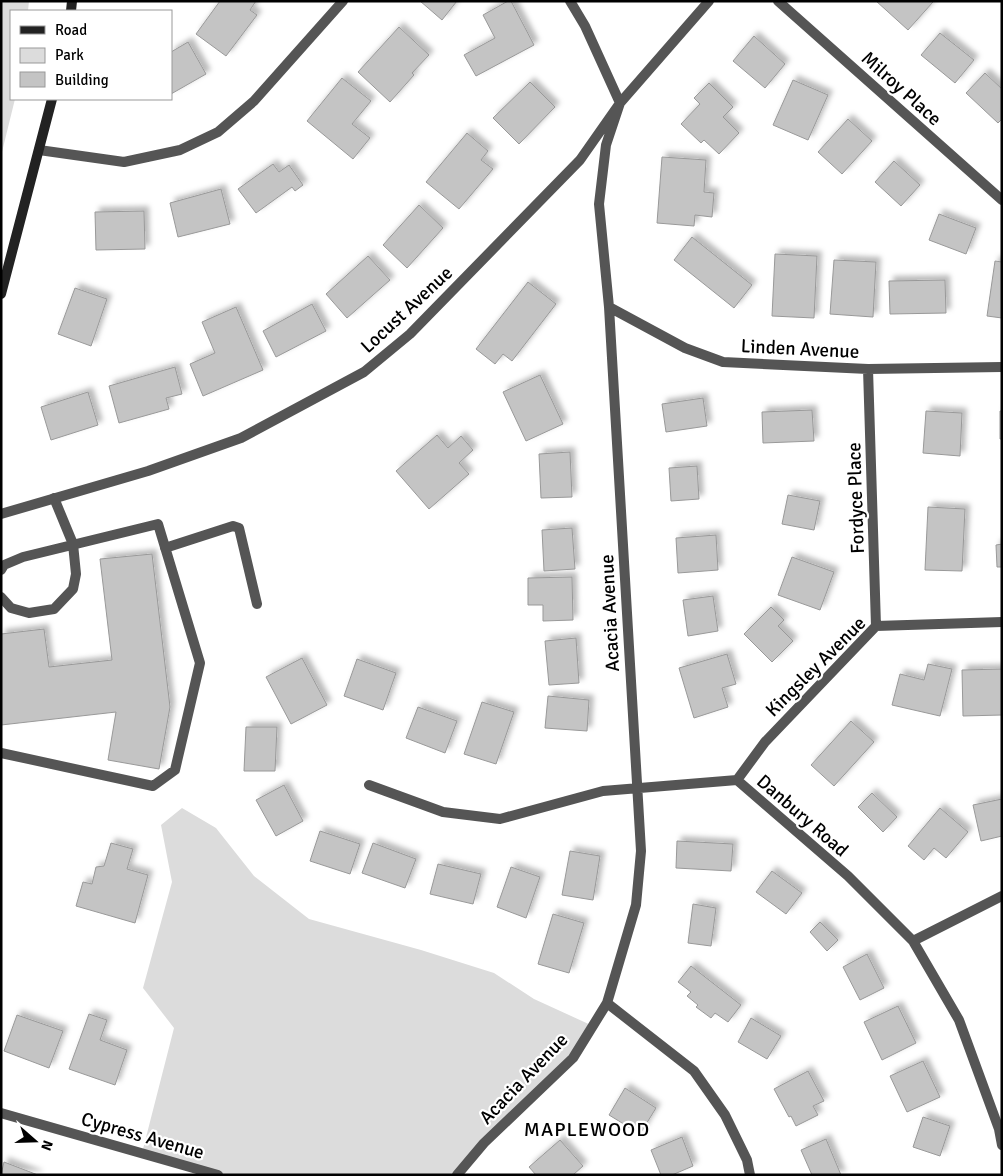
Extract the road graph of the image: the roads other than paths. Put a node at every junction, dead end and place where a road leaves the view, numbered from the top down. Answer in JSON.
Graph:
{"nodes":[{"id":1,"x":343,"y":1,"type":"edge"},
{"id":2,"x":570,"y":1,"type":"edge"},
{"id":3,"x":709,"y":1,"type":"edge"},
{"id":4,"x":778,"y":1,"type":"edge"},
{"id":5,"x":52,"y":100,"type":"edge"},
{"id":6,"x":620,"y":103,"type":"junction"},
{"id":7,"x":40,"y":150,"type":"junction"},
{"id":8,"x":1002,"y":200,"type":"edge"},
{"id":9,"x":1,"y":294,"type":"edge"},
{"id":10,"x":609,"y":307,"type":"junction"},
{"id":11,"x":1002,"y":367,"type":"edge"},
{"id":12,"x":868,"y":368,"type":"junction"},
{"id":13,"x":54,"y":498,"type":"junction"},
{"id":14,"x":1,"y":514,"type":"edge"},
{"id":15,"x":73,"y":544,"type":"junction"},
{"id":16,"x":165,"y":548,"type":"junction"},
{"id":17,"x":1,"y":570,"type":"edge"},
{"id":18,"x":1,"y":597,"type":"edge"},
{"id":19,"x":257,"y":604,"type":"dead end"},
{"id":20,"x":1002,"y":622,"type":"edge"},
{"id":21,"x":876,"y":626,"type":"junction"},
{"id":22,"x":1,"y":753,"type":"edge"},
{"id":23,"x":737,"y":780,"type":"junction"},
{"id":24,"x":369,"y":785,"type":"dead end"},
{"id":25,"x":636,"y":790,"type":"junction"},
{"id":26,"x":1002,"y":896,"type":"edge"},
{"id":27,"x":913,"y":941,"type":"junction"},
{"id":28,"x":608,"y":1003,"type":"junction"},
{"id":29,"x":1,"y":1113,"type":"edge"},
{"id":30,"x":1002,"y":1145,"type":"edge"},
{"id":31,"x":218,"y":1175,"type":"edge"},
{"id":32,"x":457,"y":1175,"type":"edge"},
{"id":33,"x":750,"y":1175,"type":"edge"}],
"edges":[{"from":1,"to":7,"type":"street"},
{"from":2,"to":6,"type":"street"},
{"from":3,"to":6,"type":"street","name":"Locust Avenue"},
{"from":4,"to":8,"type":"street","name":"Milroy Place"},
{"from":5,"to":7,"type":"main road"},
{"from":6,"to":10,"type":"street","name":"Acacia Avenue"},
{"from":6,"to":13,"type":"street","name":"Locust Avenue"},
{"from":7,"to":9,"type":"main road"},
{"from":10,"to":12,"type":"street","name":"Linden Avenue"},
{"from":10,"to":25,"type":"street","name":"Acacia Avenue"},
{"from":11,"to":12,"type":"street","name":"Linden Avenue"},
{"from":12,"to":21,"type":"street","name":"Fordyce Place"},
{"from":13,"to":14,"type":"street","name":"Locust Avenue"},
{"from":13,"to":15,"type":"street"},
{"from":15,"to":16,"type":"street"},
{"from":15,"to":17,"type":"street"},
{"from":15,"to":18,"type":"street"},
{"from":16,"to":19,"type":"street"},
{"from":16,"to":22,"type":"street"},
{"from":20,"to":21,"type":"street","name":"Kingsley Avenue"},
{"from":21,"to":23,"type":"street","name":"Kingsley Avenue"},
{"from":23,"to":25,"type":"street","name":"Danbury Road"},
{"from":23,"to":27,"type":"street","name":"Danbury Road"},
{"from":24,"to":25,"type":"street","name":"Danbury Road"},
{"from":25,"to":28,"type":"street","name":"Acacia Avenue"},
{"from":26,"to":27,"type":"street"},
{"from":27,"to":30,"type":"street","name":"Danbury Road"},
{"from":28,"to":32,"type":"street","name":"Acacia Avenue"},
{"from":28,"to":33,"type":"street"},
{"from":29,"to":31,"type":"street","name":"Cypress Avenue"}]}
